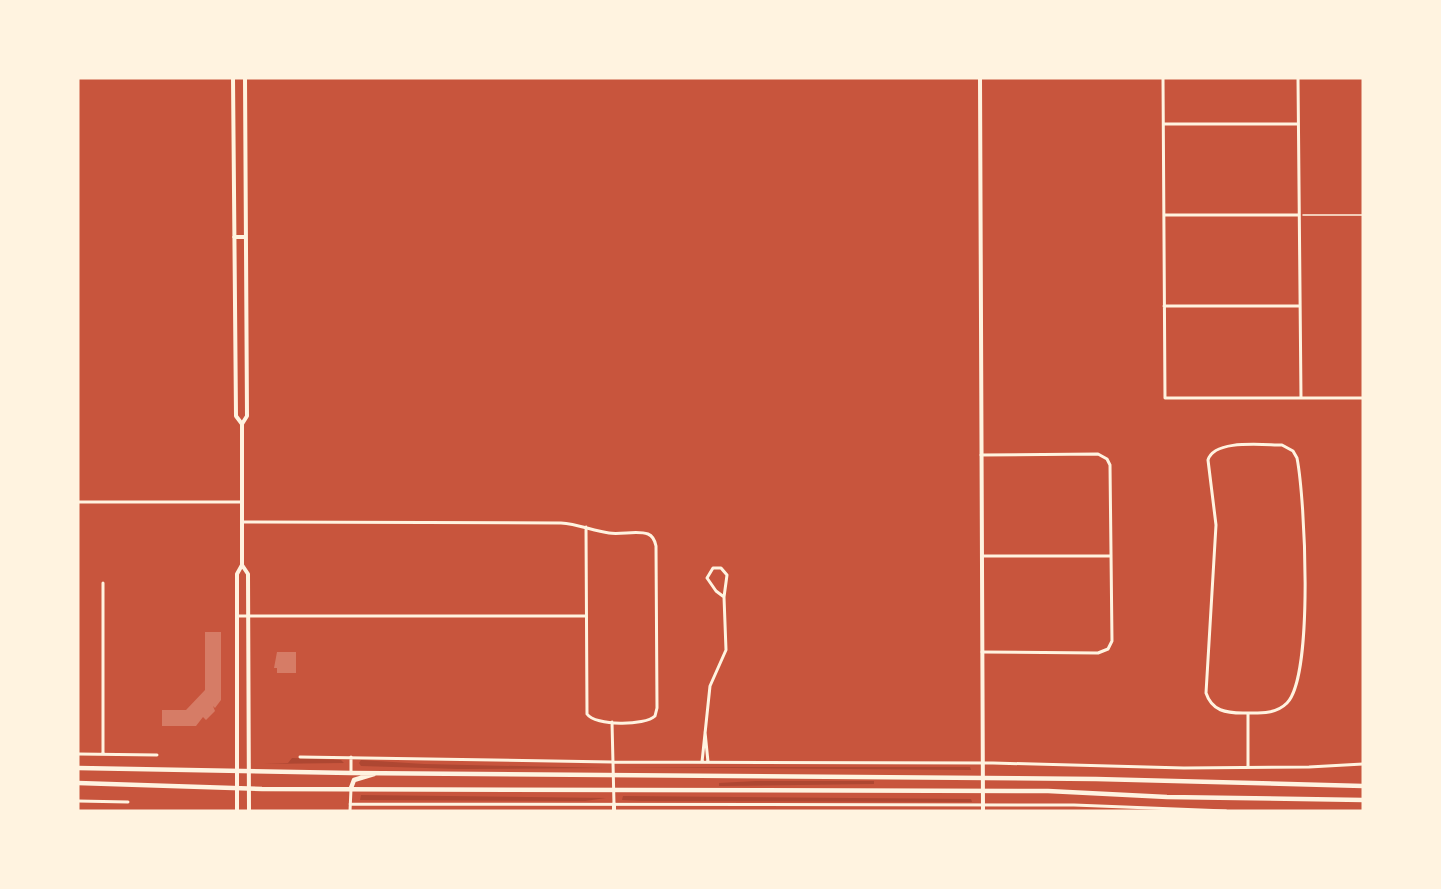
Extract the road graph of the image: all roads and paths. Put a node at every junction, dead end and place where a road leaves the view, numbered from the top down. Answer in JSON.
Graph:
{"nodes":[{"id":1,"x":233,"y":78,"type":"edge"},
{"id":2,"x":245,"y":78,"type":"edge"},
{"id":3,"x":980,"y":78,"type":"edge"},
{"id":4,"x":1163,"y":78,"type":"edge"},
{"id":5,"x":1298,"y":78,"type":"edge"},
{"id":6,"x":1164,"y":124,"type":"junction"},
{"id":7,"x":1298,"y":124,"type":"junction"},
{"id":8,"x":1164,"y":215,"type":"junction"},
{"id":9,"x":1299,"y":215,"type":"junction"},
{"id":10,"x":1363,"y":215,"type":"edge"},
{"id":11,"x":234,"y":237,"type":"junction"},
{"id":12,"x":246,"y":237,"type":"junction"},
{"id":13,"x":1164,"y":306,"type":"junction"},
{"id":14,"x":1300,"y":306,"type":"junction"},
{"id":15,"x":1301,"y":398,"type":"junction"},
{"id":16,"x":1363,"y":398,"type":"edge"},
{"id":17,"x":242,"y":424,"type":"junction"},
{"id":18,"x":980,"y":455,"type":"junction"},
{"id":19,"x":78,"y":502,"type":"edge"},
{"id":20,"x":242,"y":502,"type":"junction"},
{"id":21,"x":242,"y":522,"type":"junction"},
{"id":22,"x":586,"y":527,"type":"junction"},
{"id":23,"x":980,"y":556,"type":"junction"},
{"id":24,"x":1111,"y":556,"type":"junction"},
{"id":25,"x":242,"y":565,"type":"junction"},
{"id":26,"x":103,"y":583,"type":"dead end"},
{"id":27,"x":724,"y":597,"type":"junction"},
{"id":28,"x":237,"y":616,"type":"junction"},
{"id":29,"x":249,"y":616,"type":"junction"},
{"id":30,"x":586,"y":616,"type":"junction"},
{"id":31,"x":981,"y":652,"type":"junction"},
{"id":32,"x":1248,"y":713,"type":"junction"},
{"id":33,"x":612,"y":722,"type":"junction"},
{"id":34,"x":705,"y":732,"type":"junction"},
{"id":35,"x":78,"y":754,"type":"edge"},
{"id":36,"x":103,"y":754,"type":"junction"},
{"id":37,"x":157,"y":754,"type":"dead end"},
{"id":38,"x":300,"y":757,"type":"dead end"},
{"id":39,"x":351,"y":757,"type":"junction"},
{"id":40,"x":612,"y":762,"type":"junction"},
{"id":41,"x":702,"y":762,"type":"junction"},
{"id":42,"x":708,"y":762,"type":"junction"},
{"id":43,"x":982,"y":763,"type":"junction"},
{"id":44,"x":1363,"y":764,"type":"edge"},
{"id":45,"x":1248,"y":767,"type":"junction"},
{"id":46,"x":78,"y":768,"type":"edge"},
{"id":47,"x":237,"y":771,"type":"junction"},
{"id":48,"x":249,"y":772,"type":"junction"},
{"id":49,"x":351,"y":773,"type":"junction"},
{"id":50,"x":376,"y":773,"type":"junction"},
{"id":51,"x":612,"y":775,"type":"junction"},
{"id":52,"x":982,"y":778,"type":"junction"},
{"id":53,"x":78,"y":783,"type":"edge"},
{"id":54,"x":1363,"y":786,"type":"edge"},
{"id":55,"x":237,"y":787,"type":"junction"},
{"id":56,"x":249,"y":788,"type":"junction"},
{"id":57,"x":351,"y":788,"type":"junction"},
{"id":58,"x":612,"y":789,"type":"junction"},
{"id":59,"x":982,"y":791,"type":"junction"},
{"id":60,"x":1363,"y":800,"type":"edge"},
{"id":61,"x":78,"y":801,"type":"edge"},
{"id":62,"x":128,"y":802,"type":"dead end"},
{"id":63,"x":350,"y":804,"type":"junction"},
{"id":64,"x":614,"y":804,"type":"junction"},
{"id":65,"x":797,"y":805,"type":"junction"},
{"id":66,"x":983,"y":809,"type":"edge"},
{"id":67,"x":1166,"y":810,"type":"edge"},
{"id":68,"x":237,"y":811,"type":"edge"},
{"id":69,"x":249,"y":811,"type":"edge"},
{"id":70,"x":350,"y":811,"type":"edge"},
{"id":71,"x":614,"y":811,"type":"edge"},
{"id":72,"x":797,"y":811,"type":"edge"},
{"id":73,"x":1226,"y":811,"type":"edge"}],
"edges":[{"from":1,"to":11,"type":"main road"},
{"from":2,"to":12,"type":"main road"},
{"from":3,"to":18,"type":"main road"},
{"from":4,"to":6,"type":"street"},
{"from":5,"to":7,"type":"street"},
{"from":6,"to":7,"type":"street"},
{"from":6,"to":8,"type":"street"},
{"from":7,"to":9,"type":"street"},
{"from":8,"to":9,"type":"street"},
{"from":8,"to":13,"type":"street"},
{"from":9,"to":10,"type":"path"},
{"from":9,"to":14,"type":"street"},
{"from":11,"to":12,"type":"main road"},
{"from":11,"to":17,"type":"main road"},
{"from":12,"to":17,"type":"main road"},
{"from":13,"to":14,"type":"street"},
{"from":13,"to":15,"type":"street"},
{"from":14,"to":15,"type":"street"},
{"from":15,"to":16,"type":"street"},
{"from":17,"to":20,"type":"main road"},
{"from":18,"to":23,"type":"main road"},
{"from":18,"to":24,"type":"street"},
{"from":19,"to":20,"type":"street"},
{"from":20,"to":21,"type":"main road"},
{"from":21,"to":22,"type":"street"},
{"from":21,"to":25,"type":"main road"},
{"from":22,"to":30,"type":"street"},
{"from":22,"to":33,"type":"street"},
{"from":23,"to":24,"type":"street"},
{"from":23,"to":31,"type":"main road"},
{"from":24,"to":31,"type":"street"},
{"from":25,"to":28,"type":"main road"},
{"from":25,"to":29,"type":"main road"},
{"from":26,"to":36,"type":"street"},
{"from":27,"to":27,"type":"street"},
{"from":27,"to":34,"type":"street"},
{"from":28,"to":29,"type":"street"},
{"from":28,"to":47,"type":"main road"},
{"from":29,"to":30,"type":"street"},
{"from":29,"to":48,"type":"main road"},
{"from":30,"to":33,"type":"street"},
{"from":31,"to":43,"type":"main road"},
{"from":32,"to":32,"type":"street"},
{"from":32,"to":45,"type":"street"},
{"from":33,"to":40,"type":"street"},
{"from":34,"to":41,"type":"street"},
{"from":34,"to":42,"type":"street"},
{"from":35,"to":36,"type":"street"},
{"from":36,"to":37,"type":"street"},
{"from":38,"to":39,"type":"street"},
{"from":39,"to":40,"type":"street"},
{"from":39,"to":49,"type":"street"},
{"from":40,"to":41,"type":"street"},
{"from":40,"to":51,"type":"street"},
{"from":41,"to":42,"type":"street"},
{"from":42,"to":43,"type":"street"},
{"from":43,"to":45,"type":"street"},
{"from":43,"to":52,"type":"main road"},
{"from":44,"to":45,"type":"street"},
{"from":46,"to":47,"type":"main road"},
{"from":47,"to":48,"type":"main road"},
{"from":47,"to":55,"type":"main road"},
{"from":48,"to":49,"type":"main road"},
{"from":48,"to":56,"type":"main road"},
{"from":49,"to":50,"type":"main road"},
{"from":50,"to":51,"type":"main road"},
{"from":50,"to":57,"type":"main road"},
{"from":51,"to":52,"type":"main road"},
{"from":51,"to":58,"type":"street"},
{"from":52,"to":54,"type":"main road"},
{"from":52,"to":59,"type":"main road"},
{"from":53,"to":55,"type":"main road"},
{"from":55,"to":56,"type":"main road"},
{"from":55,"to":68,"type":"main road"},
{"from":56,"to":57,"type":"main road"},
{"from":56,"to":69,"type":"main road"},
{"from":57,"to":58,"type":"main road"},
{"from":57,"to":63,"type":"street"},
{"from":58,"to":59,"type":"main road"},
{"from":58,"to":64,"type":"street"},
{"from":59,"to":60,"type":"main road"},
{"from":59,"to":66,"type":"main road"},
{"from":61,"to":62,"type":"street"},
{"from":63,"to":64,"type":"street"},
{"from":63,"to":70,"type":"street"},
{"from":64,"to":65,"type":"street"},
{"from":64,"to":71,"type":"main road"},
{"from":65,"to":66,"type":"street"},
{"from":65,"to":72,"type":"street"},
{"from":66,"to":67,"type":"street"},
{"from":67,"to":73,"type":"street"}]}
